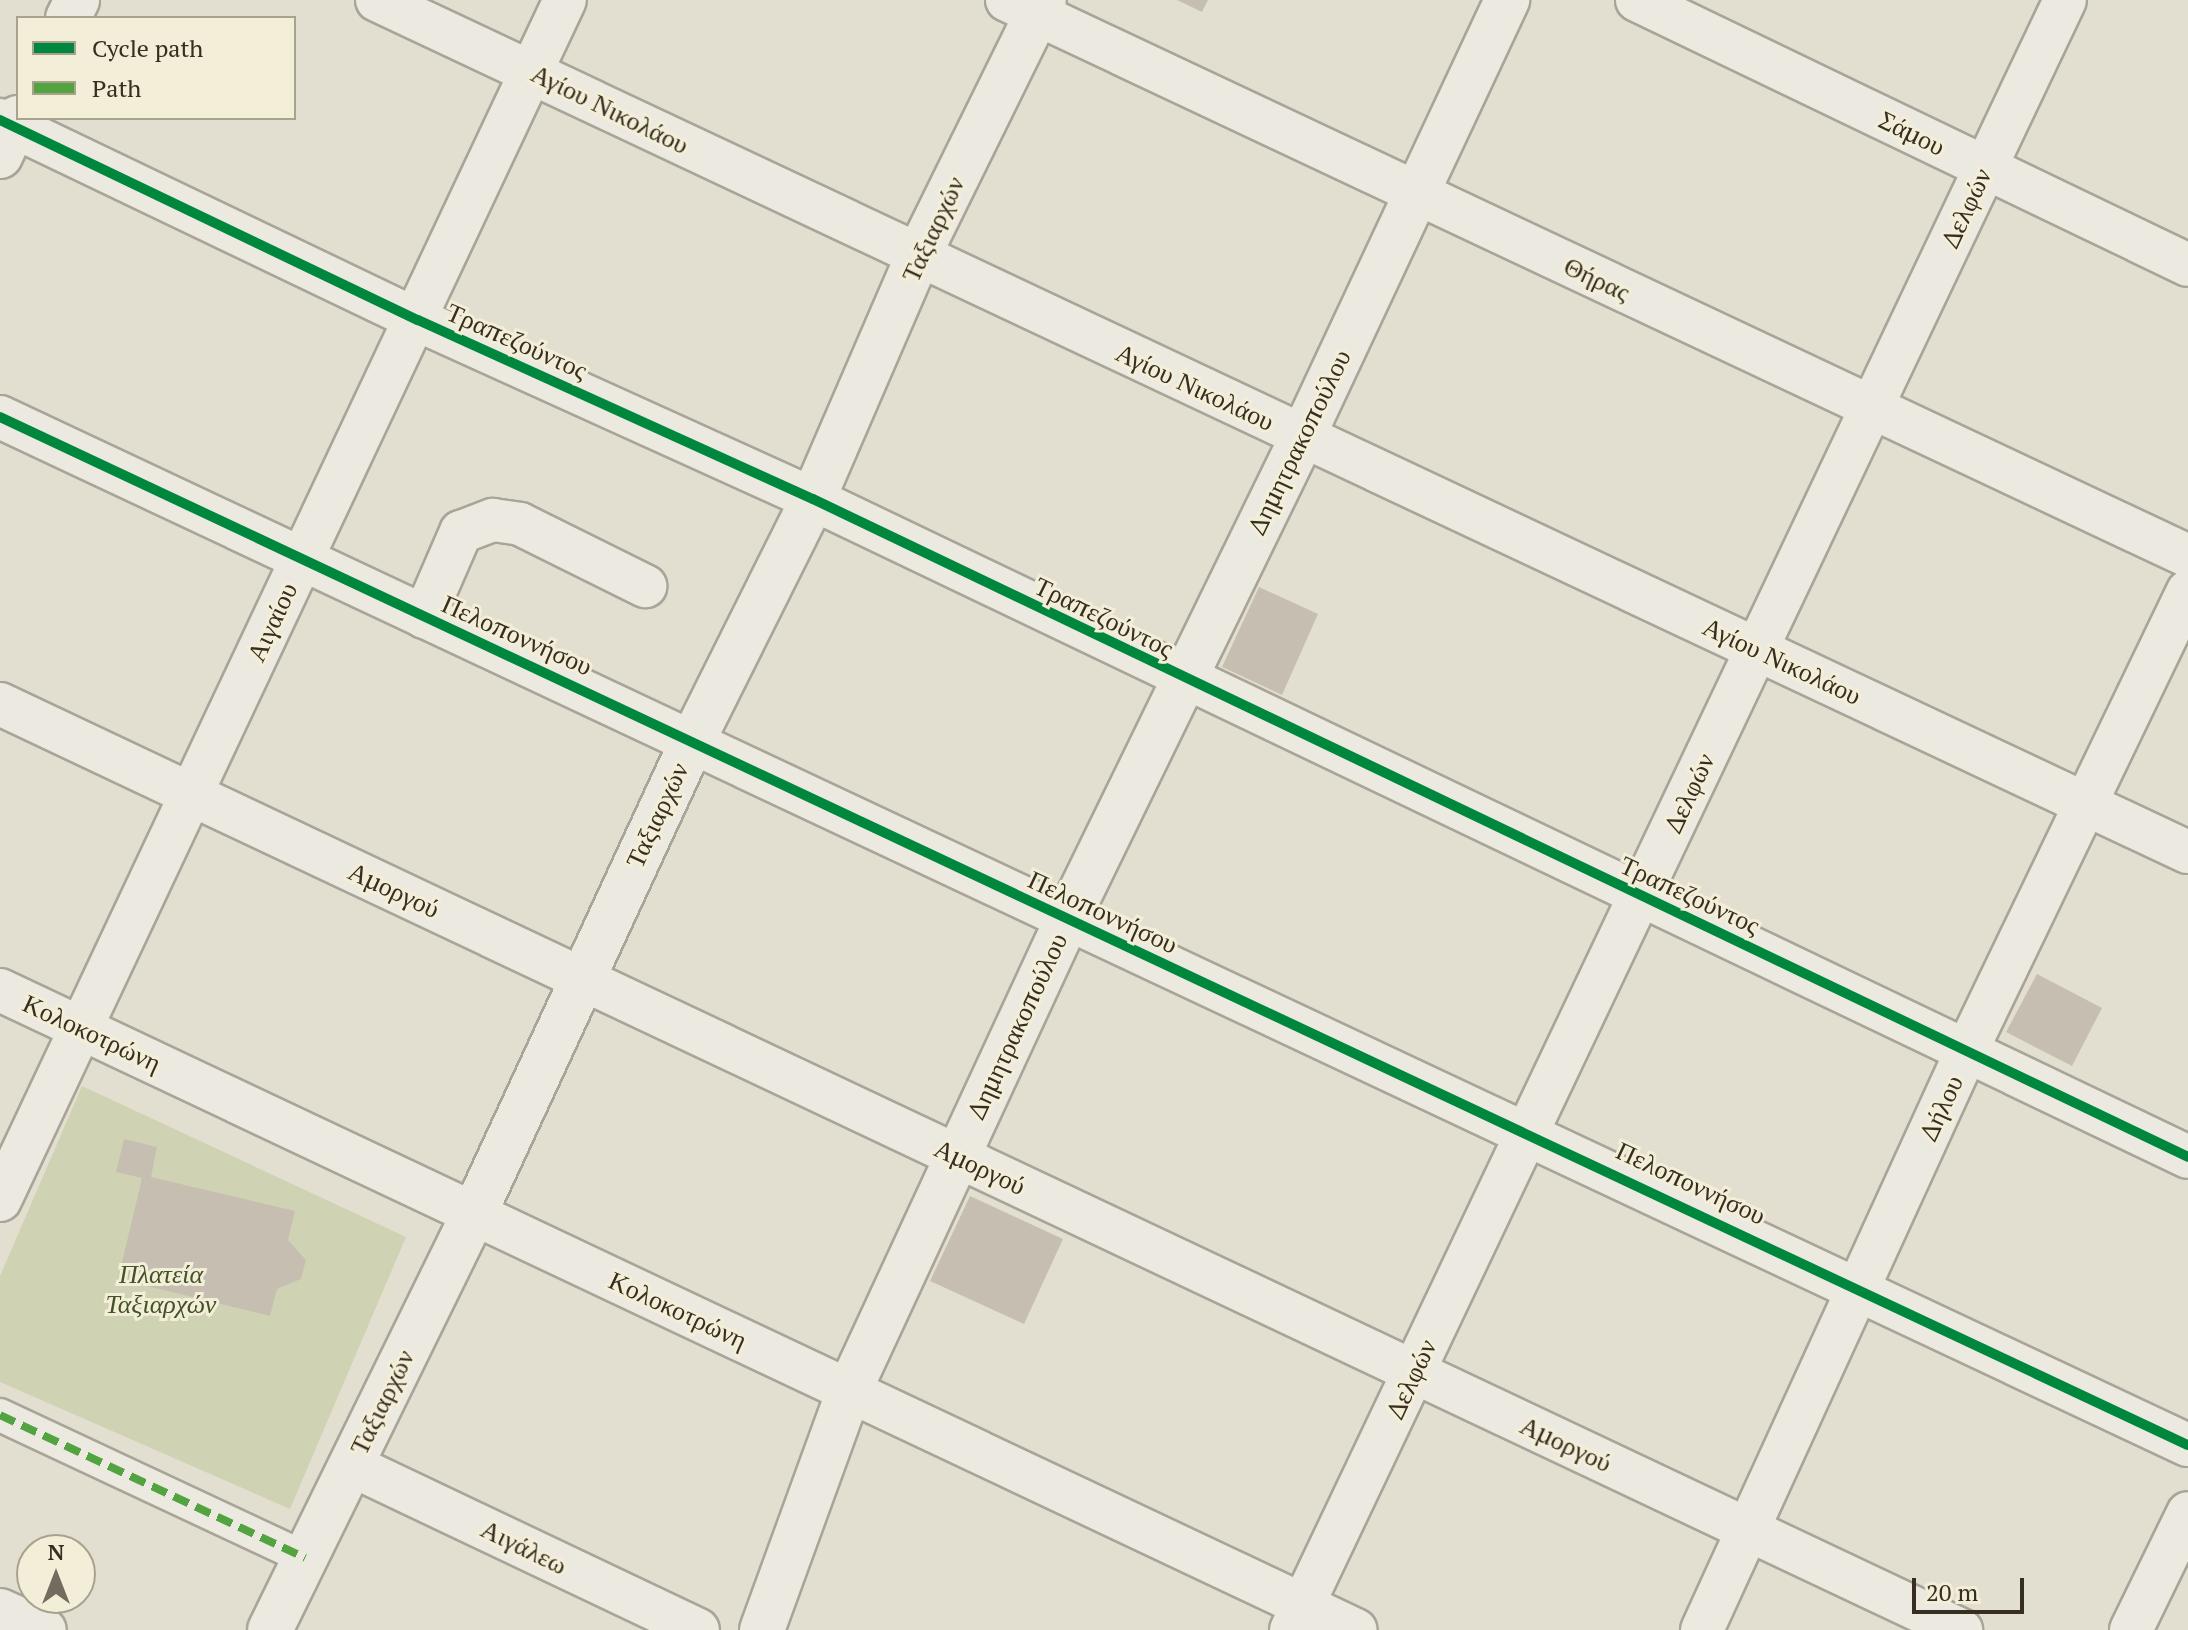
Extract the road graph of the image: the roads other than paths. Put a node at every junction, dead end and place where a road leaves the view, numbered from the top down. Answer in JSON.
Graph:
{"nodes":[{"id":1,"x":377,"y":0,"type":"edge"},
{"id":2,"x":565,"y":0,"type":"edge"},
{"id":3,"x":1507,"y":0,"type":"edge"},
{"id":4,"x":1637,"y":0,"type":"edge"},
{"id":5,"x":2065,"y":0,"type":"edge"},
{"id":6,"x":1029,"y":5,"type":"edge"},
{"id":7,"x":531,"y":71,"type":"junction"},
{"id":8,"x":8,"y":130,"type":"edge"},
{"id":9,"x":1985,"y":169,"type":"junction"},
{"id":10,"x":1417,"y":195,"type":"junction"},
{"id":11,"x":918,"y":256,"type":"junction"},
{"id":12,"x":2188,"y":265,"type":"edge"},
{"id":13,"x":418,"y":320,"type":"junction"},
{"id":14,"x":1871,"y":408,"type":"junction"},
{"id":15,"x":0,"y":417,"type":"edge"},
{"id":16,"x":1302,"y":438,"type":"junction"},
{"id":17,"x":813,"y":499,"type":"junction"},
{"id":18,"x":2188,"y":556,"type":"edge"},
{"id":19,"x":301,"y":561,"type":"junction"},
{"id":20,"x":645,"y":586,"type":"dead end"},
{"id":21,"x":2188,"y":591,"type":"edge"},
{"id":22,"x":424,"y":617,"type":"junction"},
{"id":23,"x":1757,"y":650,"type":"junction"},
{"id":24,"x":1184,"y":680,"type":"junction"},
{"id":25,"x":0,"y":704,"type":"edge"},
{"id":26,"x":693,"y":740,"type":"junction"},
{"id":27,"x":191,"y":794,"type":"junction"},
{"id":28,"x":2085,"y":803,"type":"junction"},
{"id":29,"x":2188,"y":852,"type":"edge"},
{"id":30,"x":1640,"y":896,"type":"junction"},
{"id":31,"x":1067,"y":920,"type":"junction"},
{"id":32,"x":581,"y":978,"type":"junction"},
{"id":33,"x":0,"y":990,"type":"edge"},
{"id":34,"x":81,"y":1028,"type":"junction"},
{"id":35,"x":1967,"y":1050,"type":"junction"},
{"id":36,"x":1526,"y":1130,"type":"junction"},
{"id":37,"x":957,"y":1156,"type":"junction"},
{"id":38,"x":2188,"y":1157,"type":"edge"},
{"id":39,"x":0,"y":1200,"type":"edge"},
{"id":40,"x":474,"y":1214,"type":"junction"},
{"id":41,"x":1859,"y":1286,"type":"junction"},
{"id":42,"x":1414,"y":1372,"type":"junction"},
{"id":43,"x":849,"y":1391,"type":"junction"},
{"id":44,"x":0,"y":1415,"type":"edge"},
{"id":45,"x":2188,"y":1445,"type":"edge"},
{"id":46,"x":351,"y":1465,"type":"junction"},
{"id":47,"x":2188,"y":1513,"type":"edge"},
{"id":48,"x":1748,"y":1530,"type":"junction"},
{"id":49,"x":305,"y":1558,"type":"junction"},
{"id":50,"x":0,"y":1610,"type":"edge"},
{"id":51,"x":1297,"y":1618,"type":"edge"},
{"id":52,"x":45,"y":1630,"type":"edge"},
{"id":53,"x":270,"y":1630,"type":"edge"},
{"id":54,"x":698,"y":1630,"type":"edge"},
{"id":55,"x":762,"y":1630,"type":"edge"},
{"id":56,"x":1356,"y":1630,"type":"edge"},
{"id":57,"x":1702,"y":1630,"type":"edge"},
{"id":58,"x":1961,"y":1630,"type":"edge"},
{"id":59,"x":2131,"y":1630,"type":"edge"}],
"edges":[{"from":1,"to":7,"type":"street","name":"Αγίου Νικολάου"},
{"from":2,"to":7,"type":"street","name":"Αιγαίου"},
{"from":3,"to":10,"type":"street","name":"Δημητρακοπούλου"},
{"from":4,"to":9,"type":"street","name":"Σάμου"},
{"from":5,"to":9,"type":"street","name":"Δελφών"},
{"from":6,"to":10,"type":"street","name":"Θήρας"},
{"from":6,"to":11,"type":"street","name":"Ταξιαρχών"},
{"from":7,"to":11,"type":"street","name":"Αγίου Νικολάου"},
{"from":7,"to":13,"type":"street","name":"Αιγαίου"},
{"from":8,"to":13,"type":"street","name":"Τραπεζούντος"},
{"from":9,"to":12,"type":"street","name":"Σάμου"},
{"from":9,"to":14,"type":"street","name":"Δελφών"},
{"from":10,"to":14,"type":"street","name":"Θήρας"},
{"from":10,"to":16,"type":"street","name":"Δημητρακοπούλου"},
{"from":11,"to":16,"type":"street","name":"Αγίου Νικολάου"},
{"from":11,"to":17,"type":"street","name":"Ταξιαρχών"},
{"from":13,"to":17,"type":"street","name":"Τραπεζούντος"},
{"from":13,"to":19,"type":"street","name":"Αιγαίου"},
{"from":14,"to":18,"type":"street","name":"Θήρας"},
{"from":14,"to":23,"type":"street","name":"Δελφών"},
{"from":15,"to":19,"type":"street","name":"Πελοποννήσου"},
{"from":16,"to":23,"type":"street","name":"Αγίου Νικολάου"},
{"from":16,"to":24,"type":"street","name":"Δημητρακοπούλου"},
{"from":17,"to":24,"type":"street","name":"Τραπεζούντος"},
{"from":17,"to":26,"type":"street","name":"Ταξιαρχών"},
{"from":19,"to":22,"type":"street","name":"Πελοποννήσου"},
{"from":19,"to":27,"type":"street","name":"Αιγαίου"},
{"from":20,"to":22,"type":"street"},
{"from":21,"to":28,"type":"street","name":"Δήλου"},
{"from":22,"to":26,"type":"street","name":"Πελοποννήσου"},
{"from":23,"to":28,"type":"street","name":"Αγίου Νικολάου"},
{"from":23,"to":30,"type":"street","name":"Δελφών"},
{"from":24,"to":30,"type":"street","name":"Τραπεζούντος"},
{"from":24,"to":31,"type":"street","name":"Δημητρακοπούλου"},
{"from":25,"to":27,"type":"street","name":"Αμοργού"},
{"from":26,"to":31,"type":"street","name":"Πελοποννήσου"},
{"from":26,"to":32,"type":"street","name":"Ταξιαρχών"},
{"from":27,"to":32,"type":"street","name":"Αμοργού"},
{"from":27,"to":34,"type":"street","name":"Αιγαίου"},
{"from":28,"to":29,"type":"street","name":"Αγίου Νικολάου"},
{"from":28,"to":35,"type":"street","name":"Δήλου"},
{"from":30,"to":35,"type":"street","name":"Τραπεζούντος"},
{"from":30,"to":36,"type":"street","name":"Δελφών"},
{"from":31,"to":36,"type":"street","name":"Πελοποννήσου"},
{"from":31,"to":37,"type":"street","name":"Δημητρακοπούλου"},
{"from":32,"to":37,"type":"street","name":"Αμοργού"},
{"from":32,"to":40,"type":"street","name":"Ταξιαρχών"},
{"from":33,"to":34,"type":"street","name":"Κολοκοτρώνη"},
{"from":34,"to":39,"type":"street","name":"Αιγαίου"},
{"from":34,"to":40,"type":"street","name":"Κολοκοτρώνη"},
{"from":35,"to":38,"type":"street","name":"Τραπεζούντος"},
{"from":35,"to":41,"type":"street","name":"Δήλου"},
{"from":36,"to":41,"type":"street","name":"Πελοποννήσου"},
{"from":36,"to":42,"type":"street","name":"Δελφών"},
{"from":37,"to":42,"type":"street","name":"Αμοργού"},
{"from":37,"to":43,"type":"street","name":"Δημητρακοπούλου"},
{"from":40,"to":43,"type":"street","name":"Κολοκοτρώνη"},
{"from":40,"to":46,"type":"street","name":"Ταξιαρχών"},
{"from":41,"to":45,"type":"street","name":"Πελοποννήσου"},
{"from":41,"to":48,"type":"street","name":"Δήλου"},
{"from":42,"to":48,"type":"street","name":"Αμοργού"},
{"from":42,"to":51,"type":"street","name":"Δελφών"},
{"from":43,"to":51,"type":"street","name":"Κολοκοτρώνη"},
{"from":43,"to":55,"type":"street","name":"Δημητρακοπούλου"},
{"from":44,"to":49,"type":"street"},
{"from":46,"to":49,"type":"street","name":"Ταξιαρχών"},
{"from":46,"to":54,"type":"street","name":"Αιγάλεω"},
{"from":47,"to":59,"type":"street"},
{"from":48,"to":57,"type":"street","name":"Δήλου"},
{"from":48,"to":58,"type":"street","name":"Αμοργού"},
{"from":49,"to":53,"type":"street","name":"Ταξιαρχών"},
{"from":50,"to":52,"type":"street"},
{"from":51,"to":56,"type":"street","name":"Κολοκοτρώνη"}]}
